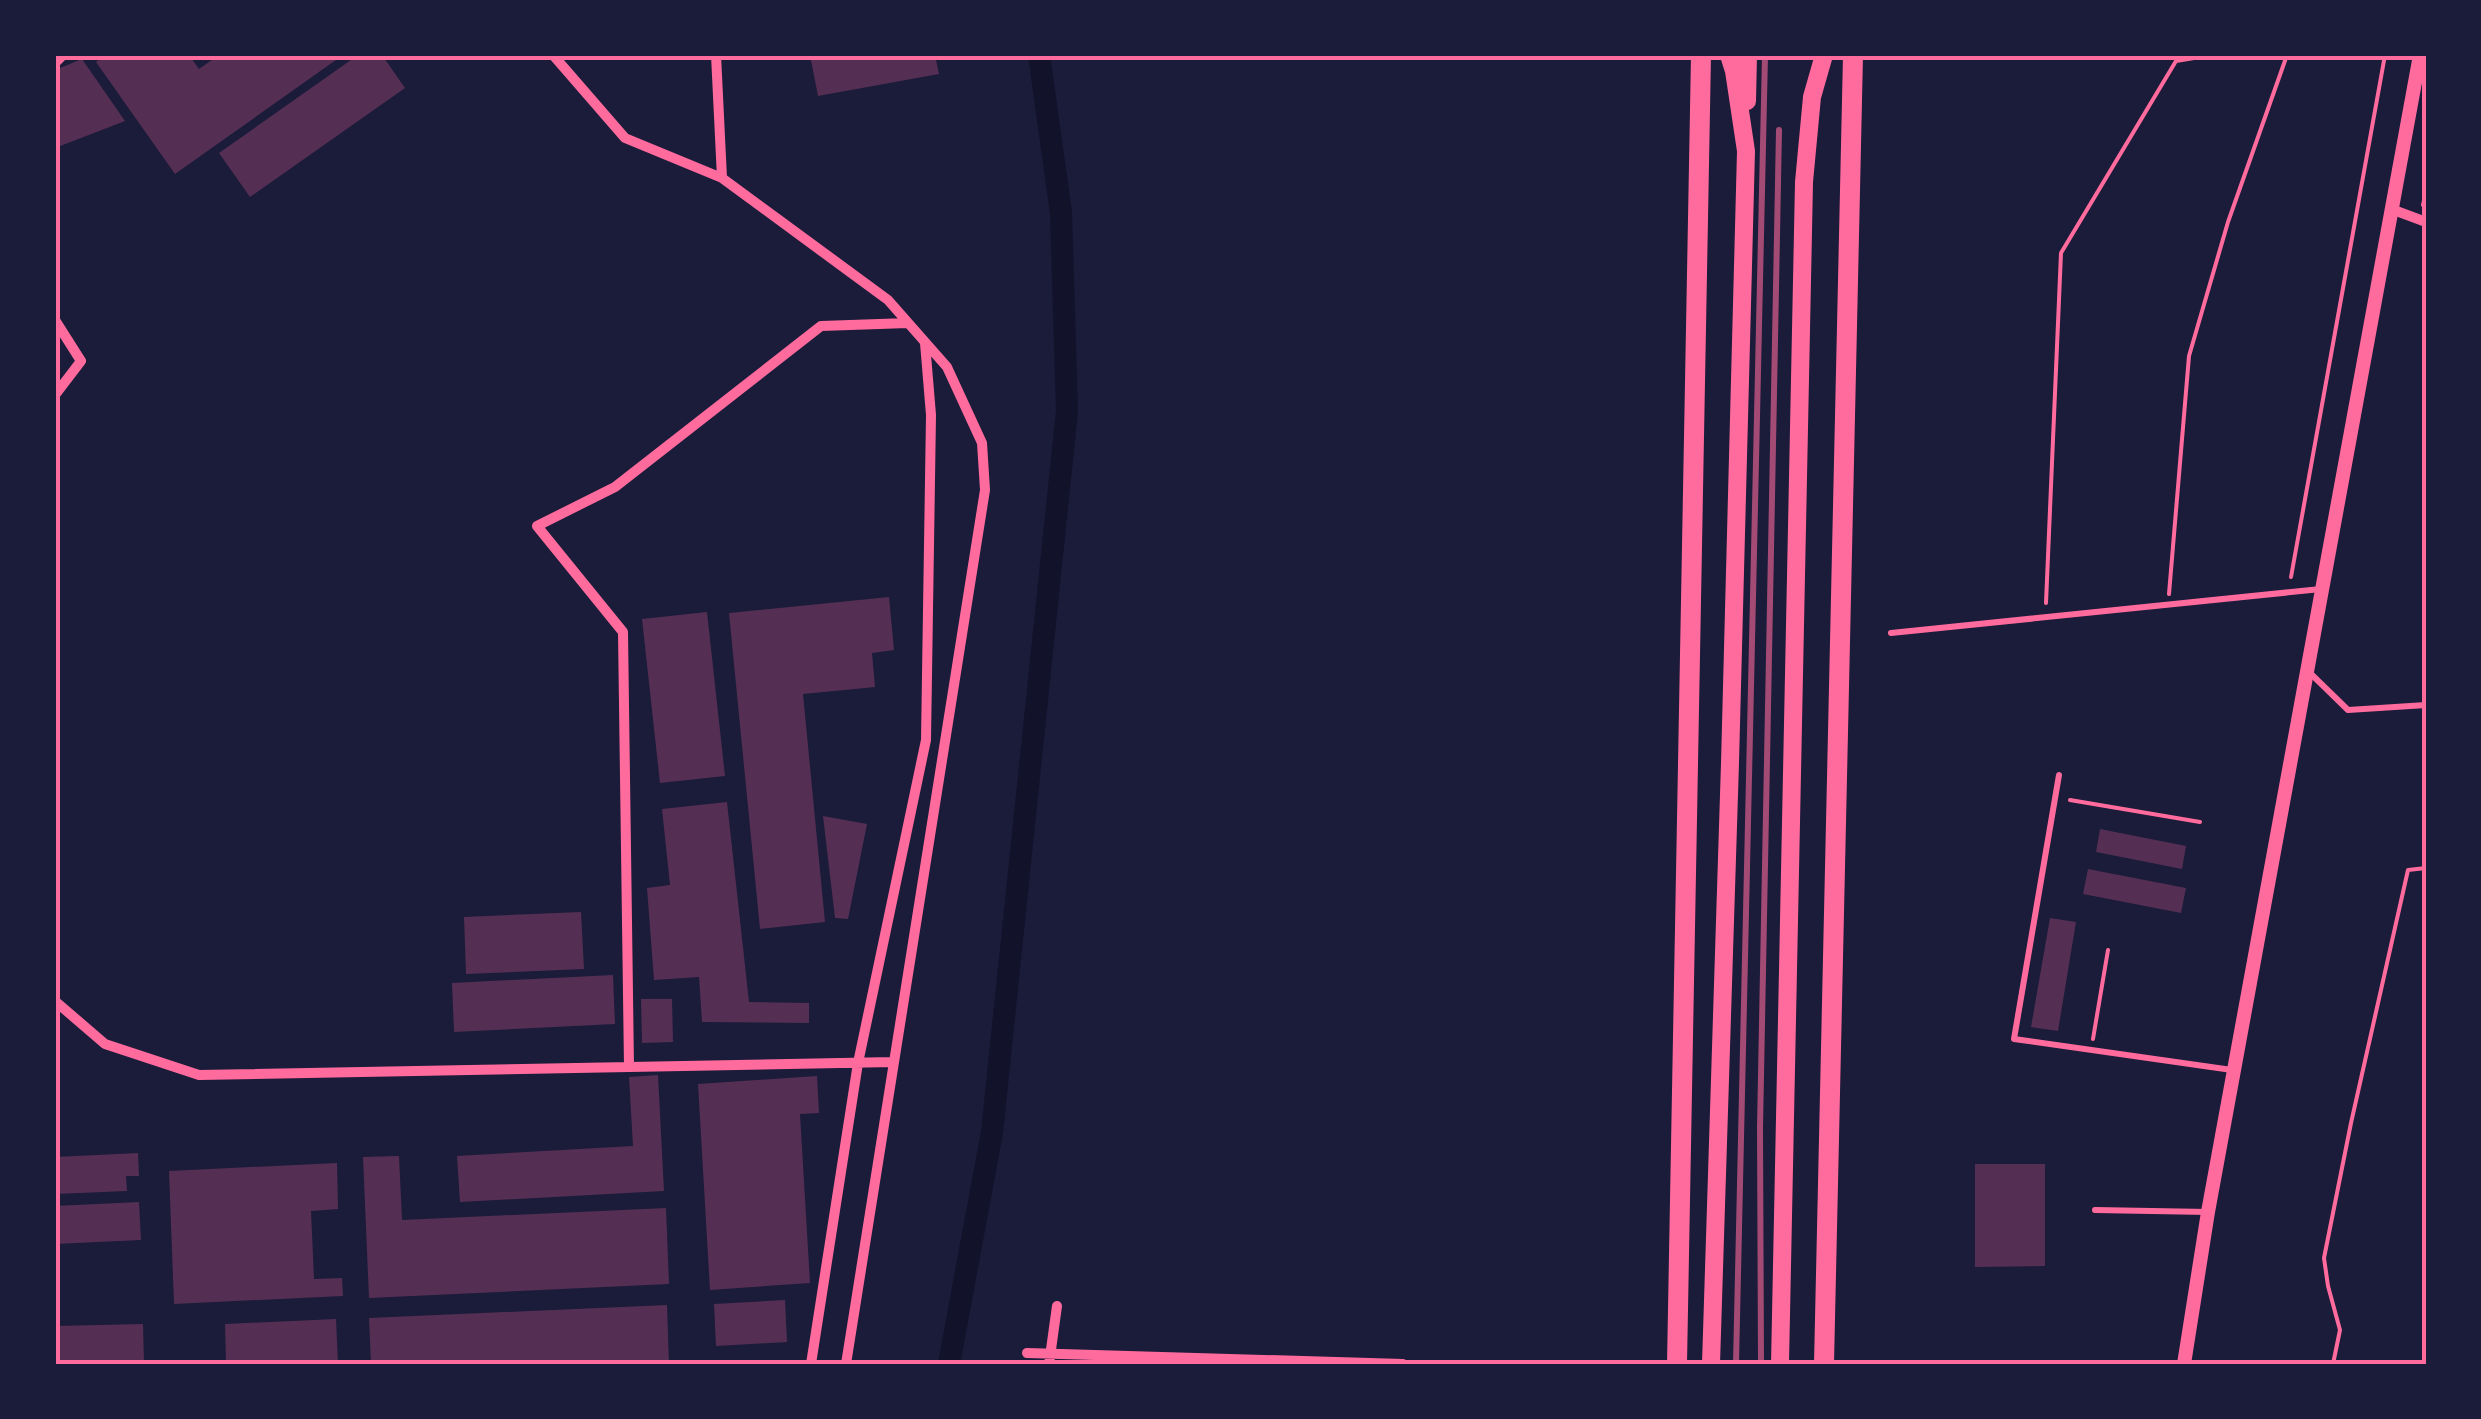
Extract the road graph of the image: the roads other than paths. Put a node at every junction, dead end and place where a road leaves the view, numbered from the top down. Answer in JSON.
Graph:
{"nodes":[{"id":1,"x":62,"y":55,"type":"edge"},
{"id":2,"x":553,"y":55,"type":"edge"},
{"id":3,"x":716,"y":55,"type":"edge"},
{"id":4,"x":1701,"y":55,"type":"edge"},
{"id":5,"x":1729,"y":55,"type":"edge"},
{"id":6,"x":1748,"y":55,"type":"edge"},
{"id":7,"x":1824,"y":55,"type":"edge"},
{"id":8,"x":1853,"y":55,"type":"edge"},
{"id":9,"x":2420,"y":55,"type":"edge"},
{"id":10,"x":55,"y":63,"type":"edge"},
{"id":11,"x":1746,"y":151,"type":"junction"},
{"id":12,"x":722,"y":178,"type":"junction"},
{"id":13,"x":2392,"y":209,"type":"junction"},
{"id":14,"x":2426,"y":222,"type":"edge"},
{"id":15,"x":55,"y":320,"type":"edge"},
{"id":16,"x":908,"y":322,"type":"junction"},
{"id":17,"x":925,"y":342,"type":"junction"},
{"id":18,"x":55,"y":395,"type":"edge"},
{"id":19,"x":2321,"y":589,"type":"junction"},
{"id":20,"x":1891,"y":633,"type":"dead end"},
{"id":21,"x":2306,"y":669,"type":"junction"},
{"id":22,"x":2426,"y":704,"type":"edge"},
{"id":23,"x":2059,"y":775,"type":"dead end"},
{"id":24,"x":55,"y":1001,"type":"edge"},
{"id":25,"x":858,"y":1062,"type":"junction"},
{"id":26,"x":893,"y":1062,"type":"junction"},
{"id":27,"x":629,"y":1067,"type":"junction"},
{"id":28,"x":2234,"y":1070,"type":"junction"},
{"id":29,"x":2095,"y":1210,"type":"dead end"},
{"id":30,"x":2208,"y":1212,"type":"junction"},
{"id":31,"x":1057,"y":1306,"type":"dead end"},
{"id":32,"x":1027,"y":1353,"type":"dead end"},
{"id":33,"x":1049,"y":1359,"type":"edge"},
{"id":34,"x":811,"y":1364,"type":"edge"},
{"id":35,"x":846,"y":1364,"type":"edge"},
{"id":36,"x":1403,"y":1364,"type":"edge"},
{"id":37,"x":1677,"y":1364,"type":"edge"},
{"id":38,"x":1711,"y":1364,"type":"edge"},
{"id":39,"x":1780,"y":1364,"type":"edge"},
{"id":40,"x":1824,"y":1364,"type":"edge"},
{"id":41,"x":2184,"y":1364,"type":"edge"}],
"edges":[{"from":1,"to":10,"type":"street"},
{"from":2,"to":12,"type":"street"},
{"from":3,"to":12,"type":"street"},
{"from":4,"to":37,"type":"highway"},
{"from":5,"to":11,"type":"main road"},
{"from":6,"to":11,"type":"main road"},
{"from":7,"to":39,"type":"main road"},
{"from":8,"to":40,"type":"highway"},
{"from":9,"to":13,"type":"street"},
{"from":11,"to":38,"type":"main road"},
{"from":12,"to":16,"type":"street"},
{"from":13,"to":14,"type":"street"},
{"from":13,"to":19,"type":"street"},
{"from":15,"to":18,"type":"street"},
{"from":16,"to":17,"type":"street"},
{"from":16,"to":27,"type":"street"},
{"from":17,"to":25,"type":"street"},
{"from":17,"to":26,"type":"street"},
{"from":19,"to":20,"type":"lane"},
{"from":19,"to":21,"type":"street"},
{"from":21,"to":22,"type":"lane"},
{"from":21,"to":28,"type":"street"},
{"from":23,"to":28,"type":"lane"},
{"from":24,"to":27,"type":"street"},
{"from":25,"to":26,"type":"street"},
{"from":25,"to":27,"type":"street"},
{"from":25,"to":34,"type":"street"},
{"from":26,"to":35,"type":"street"},
{"from":28,"to":30,"type":"street"},
{"from":29,"to":30,"type":"lane"},
{"from":30,"to":41,"type":"street"},
{"from":31,"to":33,"type":"street"},
{"from":32,"to":33,"type":"street"},
{"from":33,"to":36,"type":"street"}]}
